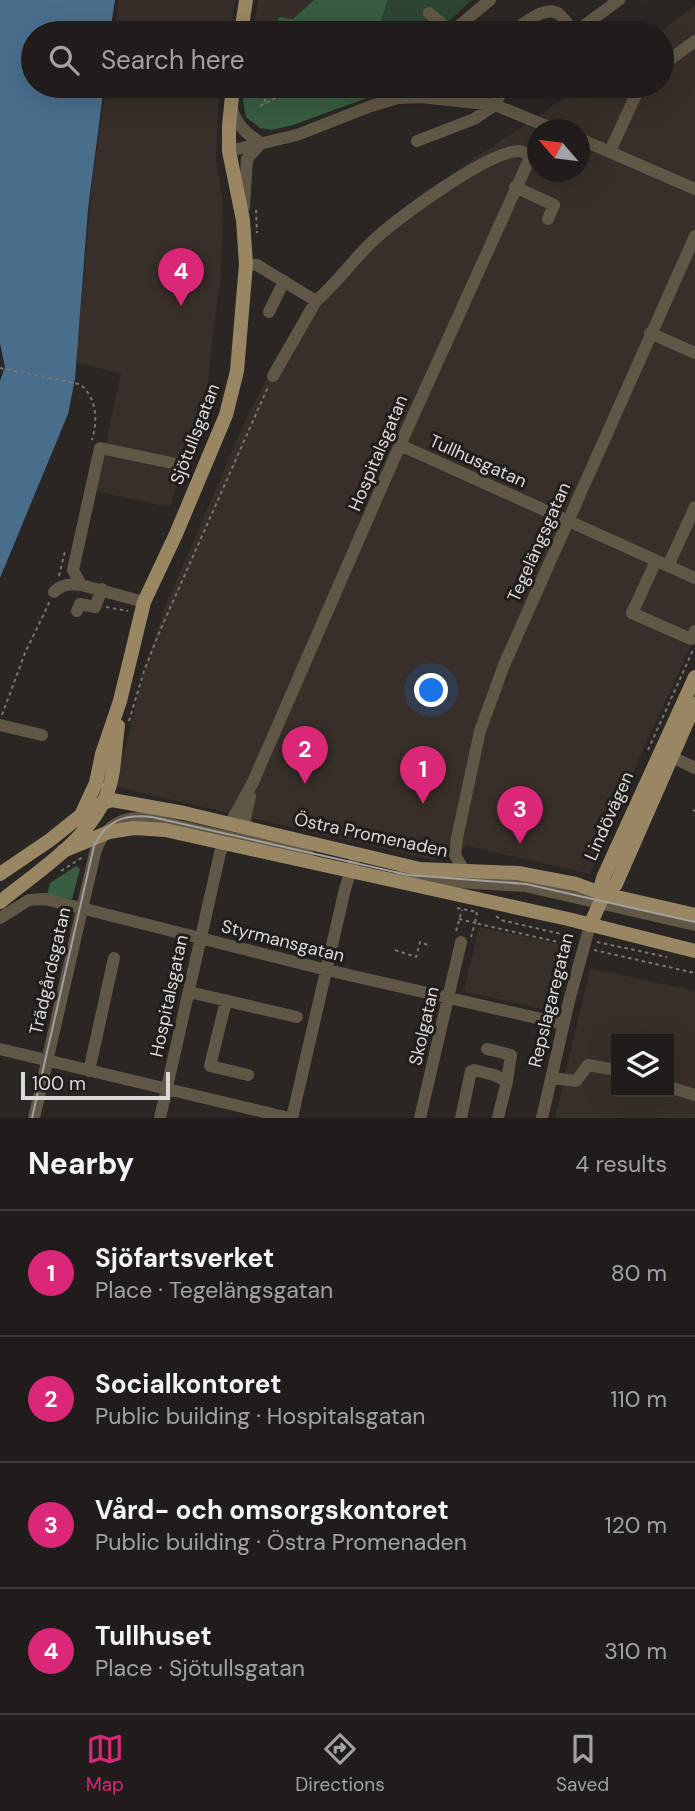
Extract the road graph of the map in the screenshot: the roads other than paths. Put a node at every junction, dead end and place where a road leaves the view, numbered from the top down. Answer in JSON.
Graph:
{"nodes":[{"id":1,"x":246,"y":0,"type":"edge"},
{"id":2,"x":490,"y":0,"type":"edge"},
{"id":3,"x":619,"y":0,"type":"edge"},
{"id":4,"x":429,"y":13,"type":"dead end"},
{"id":5,"x":243,"y":21,"type":"edge"},
{"id":6,"x":437,"y":21,"type":"edge"},
{"id":7,"x":465,"y":21,"type":"edge"},
{"id":8,"x":528,"y":21,"type":"edge"},
{"id":9,"x":565,"y":21,"type":"edge"},
{"id":10,"x":591,"y":21,"type":"edge"},
{"id":11,"x":695,"y":41,"type":"edge"},
{"id":12,"x":674,"y":56,"type":"edge"},
{"id":13,"x":231,"y":98,"type":"edge"},
{"id":14,"x":398,"y":98,"type":"edge"},
{"id":15,"x":449,"y":98,"type":"edge"},
{"id":16,"x":498,"y":98,"type":"edge"},
{"id":17,"x":634,"y":98,"type":"edge"},
{"id":18,"x":230,"y":105,"type":"junction"},
{"id":19,"x":495,"y":105,"type":"junction"},
{"id":20,"x":527,"y":119,"type":"edge"},
{"id":21,"x":418,"y":141,"type":"dead end"},
{"id":22,"x":261,"y":143,"type":"junction"},
{"id":23,"x":590,"y":143,"type":"edge"},
{"id":24,"x":229,"y":150,"type":"junction"},
{"id":25,"x":610,"y":151,"type":"junction"},
{"id":26,"x":527,"y":154,"type":"edge"},
{"id":27,"x":527,"y":160,"type":"edge"},
{"id":28,"x":515,"y":187,"type":"junction"},
{"id":29,"x":695,"y":189,"type":"edge"},
{"id":30,"x":548,"y":219,"type":"dead end"},
{"id":31,"x":243,"y":220,"type":"junction"},
{"id":32,"x":695,"y":236,"type":"edge"},
{"id":33,"x":246,"y":264,"type":"junction"},
{"id":34,"x":284,"y":281,"type":"junction"},
{"id":35,"x":316,"y":301,"type":"junction"},
{"id":36,"x":269,"y":312,"type":"dead end"},
{"id":37,"x":650,"y":333,"type":"junction"},
{"id":38,"x":695,"y":353,"type":"edge"},
{"id":39,"x":273,"y":376,"type":"road end"},
{"id":40,"x":400,"y":445,"type":"junction"},
{"id":41,"x":172,"y":463,"type":"dead end"},
{"id":42,"x":695,"y":507,"type":"edge"},
{"id":43,"x":569,"y":520,"type":"junction"},
{"id":44,"x":662,"y":563,"type":"junction"},
{"id":45,"x":695,"y":578,"type":"edge"},
{"id":46,"x":81,"y":584,"type":"junction"},
{"id":47,"x":102,"y":589,"type":"junction"},
{"id":48,"x":54,"y":592,"type":"road end"},
{"id":49,"x":144,"y":601,"type":"junction"},
{"id":50,"x":77,"y":611,"type":"dead end"},
{"id":51,"x":695,"y":631,"type":"edge"},
{"id":52,"x":695,"y":677,"type":"edge"},
{"id":53,"x":120,"y":701,"type":"junction"},
{"id":54,"x":695,"y":704,"type":"edge"},
{"id":55,"x":0,"y":723,"type":"edge"},
{"id":56,"x":42,"y":735,"type":"dead end"},
{"id":57,"x":672,"y":757,"type":"junction"},
{"id":58,"x":695,"y":768,"type":"edge"},
{"id":59,"x":253,"y":782,"type":"junction"},
{"id":60,"x":104,"y":802,"type":"junction"},
{"id":61,"x":82,"y":813,"type":"junction"},
{"id":62,"x":229,"y":824,"type":"junction"},
{"id":63,"x":247,"y":828,"type":"junction"},
{"id":64,"x":104,"y":833,"type":"junction"},
{"id":65,"x":225,"y":842,"type":"junction"},
{"id":66,"x":315,"y":844,"type":"junction"},
{"id":67,"x":64,"y":851,"type":"junction"},
{"id":68,"x":329,"y":859,"type":"junction"},
{"id":69,"x":350,"y":861,"type":"junction"},
{"id":70,"x":465,"y":872,"type":"junction"},
{"id":71,"x":0,"y":874,"type":"edge"},
{"id":72,"x":602,"y":898,"type":"junction"},
{"id":73,"x":0,"y":902,"type":"edge"},
{"id":74,"x":82,"y":909,"type":"junction"},
{"id":75,"x":695,"y":915,"type":"edge"},
{"id":76,"x":0,"y":918,"type":"edge"},
{"id":77,"x":695,"y":925,"type":"edge"},
{"id":78,"x":587,"y":932,"type":"junction"},
{"id":79,"x":200,"y":939,"type":"junction"},
{"id":80,"x":461,"y":942,"type":"road end"},
{"id":81,"x":695,"y":951,"type":"edge"},
{"id":82,"x":114,"y":958,"type":"dead end"},
{"id":83,"x":327,"y":970,"type":"junction"},
{"id":84,"x":189,"y":992,"type":"junction"},
{"id":85,"x":448,"y":998,"type":"junction"},
{"id":86,"x":226,"y":1001,"type":"junction"},
{"id":87,"x":297,"y":1017,"type":"dead end"},
{"id":88,"x":563,"y":1024,"type":"junction"},
{"id":89,"x":0,"y":1049,"type":"edge"},
{"id":90,"x":487,"y":1049,"type":"dead end"},
{"id":91,"x":47,"y":1061,"type":"junction"},
{"id":92,"x":611,"y":1069,"type":"edge"},
{"id":93,"x":89,"y":1071,"type":"junction"},
{"id":94,"x":248,"y":1075,"type":"dead end"},
{"id":95,"x":552,"y":1078,"type":"junction"},
{"id":96,"x":507,"y":1081,"type":"junction"},
{"id":97,"x":167,"y":1089,"type":"junction"},
{"id":98,"x":674,"y":1089,"type":"edge"},
{"id":99,"x":695,"y":1095,"type":"edge"},
{"id":100,"x":34,"y":1118,"type":"edge"},
{"id":101,"x":160,"y":1118,"type":"edge"},
{"id":102,"x":291,"y":1118,"type":"edge"},
{"id":103,"x":419,"y":1118,"type":"edge"},
{"id":104,"x":461,"y":1118,"type":"edge"},
{"id":105,"x":498,"y":1118,"type":"edge"},
{"id":106,"x":542,"y":1118,"type":"edge"}],
"edges":[{"from":1,"to":5,"type":"main road"},
{"from":2,"to":7,"type":"street"},
{"from":3,"to":10,"type":"street"},
{"from":4,"to":6,"type":"street"},
{"from":8,"to":9,"type":"street"},
{"from":11,"to":12,"type":"street"},
{"from":13,"to":18,"type":"main road","name":"Sjötullsgatan"},
{"from":14,"to":22,"type":"street"},
{"from":15,"to":19,"type":"street"},
{"from":16,"to":19,"type":"street"},
{"from":17,"to":25,"type":"street"},
{"from":18,"to":22,"type":"street"},
{"from":18,"to":24,"type":"main road","name":"Sjötullsgatan"},
{"from":19,"to":20,"type":"street"},
{"from":19,"to":21,"type":"street"},
{"from":22,"to":24,"type":"street"},
{"from":22,"to":31,"type":"street"},
{"from":23,"to":25,"type":"street"},
{"from":24,"to":31,"type":"main road","name":"Sjötullsgatan"},
{"from":25,"to":29,"type":"street"},
{"from":26,"to":35,"type":"street"},
{"from":27,"to":28,"type":"street","name":"Hospitalsgatan"},
{"from":28,"to":30,"type":"street"},
{"from":28,"to":40,"type":"street","name":"Hospitalsgatan"},
{"from":31,"to":33,"type":"main road","name":"Sjötullsgatan"},
{"from":32,"to":37,"type":"street","name":"Tegelängsgatan"},
{"from":33,"to":34,"type":"street"},
{"from":33,"to":49,"type":"main road","name":"Sjötullsgatan"},
{"from":34,"to":35,"type":"street"},
{"from":34,"to":36,"type":"street"},
{"from":35,"to":39,"type":"street"},
{"from":37,"to":38,"type":"street"},
{"from":37,"to":43,"type":"street","name":"Tegelängsgatan"},
{"from":40,"to":43,"type":"street","name":"Tullhusgatan"},
{"from":40,"to":59,"type":"street","name":"Hospitalsgatan"},
{"from":41,"to":46,"type":"street"},
{"from":42,"to":44,"type":"street"},
{"from":43,"to":44,"type":"street","name":"Tullhusgatan"},
{"from":43,"to":70,"type":"street","name":"Tegelängsgatan"},
{"from":44,"to":45,"type":"street","name":"Tullhusgatan"},
{"from":44,"to":51,"type":"street"},
{"from":46,"to":47,"type":"street"},
{"from":46,"to":48,"type":"street"},
{"from":47,"to":49,"type":"street"},
{"from":47,"to":50,"type":"street"},
{"from":49,"to":53,"type":"main road","name":"Sjötullsgatan"},
{"from":52,"to":72,"type":"main road","name":"Lindövägen"},
{"from":53,"to":60,"type":"main road","name":"Sjötullsgatan"},
{"from":53,"to":61,"type":"main road","name":"Sjötullsgatan"},
{"from":54,"to":57,"type":"main road","name":"Lindövägen"},
{"from":55,"to":56,"type":"street"},
{"from":57,"to":58,"type":"street"},
{"from":57,"to":72,"type":"main road","name":"Lindövägen"},
{"from":59,"to":62,"type":"street","name":"Hospitalsgatan"},
{"from":59,"to":63,"type":"street","name":"Hospitalsgatan"},
{"from":60,"to":61,"type":"main road","name":"Östra Promenaden"},
{"from":60,"to":62,"type":"main road","name":"Östra Promenaden"},
{"from":60,"to":67,"type":"main road","name":"Sjötullsgatan"},
{"from":61,"to":71,"type":"main road","name":"Sjötullsgatan"},
{"from":62,"to":63,"type":"main road","name":"Östra Promenaden"},
{"from":63,"to":66,"type":"main road","name":"Östra Promenaden"},
{"from":64,"to":65,"type":"main road","name":"Östra Promenaden"},
{"from":64,"to":67,"type":"main road","name":"Östra Promenaden"},
{"from":64,"to":68,"type":"street","name":"Östra Promenaden"},
{"from":64,"to":74,"type":"street","name":"Trädgårdsgatan"},
{"from":65,"to":69,"type":"main road","name":"Östra Promenaden"},
{"from":65,"to":79,"type":"street","name":"Hospitalsgatan"},
{"from":66,"to":68,"type":"street"},
{"from":66,"to":69,"type":"main road","name":"Östra Promenaden"},
{"from":67,"to":73,"type":"main road","name":"Sjötullsgatan"},
{"from":68,"to":69,"type":"street","name":"Östra Promenaden"},
{"from":69,"to":70,"type":"main road","name":"Östra Promenaden"},
{"from":69,"to":72,"type":"street","name":"Östra Promenaden"},
{"from":69,"to":78,"type":"main road","name":"Östra Promenaden"},
{"from":69,"to":83,"type":"street"},
{"from":70,"to":72,"type":"main road","name":"Östra Promenaden"},
{"from":72,"to":75,"type":"main road","name":"Östra Promenaden"},
{"from":72,"to":77,"type":"street","name":"Östra Promenaden"},
{"from":72,"to":78,"type":"main road","name":"Repslagaregatan"},
{"from":74,"to":76,"type":"street","name":"Styrmansgatan"},
{"from":74,"to":79,"type":"street","name":"Styrmansgatan"},
{"from":74,"to":91,"type":"street","name":"Trädgårdsgatan"},
{"from":78,"to":81,"type":"main road","name":"Östra Promenaden"},
{"from":78,"to":88,"type":"street","name":"Repslagaregatan"},
{"from":79,"to":83,"type":"street","name":"Styrmansgatan"},
{"from":79,"to":84,"type":"street","name":"Hospitalsgatan"},
{"from":80,"to":85,"type":"street","name":"Skolgatan"},
{"from":82,"to":93,"type":"street"},
{"from":83,"to":85,"type":"street","name":"Styrmansgatan"},
{"from":83,"to":102,"type":"street"},
{"from":84,"to":86,"type":"street"},
{"from":84,"to":97,"type":"street","name":"Hospitalsgatan"},
{"from":85,"to":88,"type":"street","name":"Styrmansgatan"},
{"from":85,"to":103,"type":"street","name":"Skolgatan"},
{"from":86,"to":87,"type":"street"},
{"from":86,"to":94,"type":"street"},
{"from":88,"to":95,"type":"street","name":"Repslagaregatan"},
{"from":89,"to":91,"type":"street"},
{"from":90,"to":96,"type":"street"},
{"from":91,"to":93,"type":"street"},
{"from":91,"to":100,"type":"street","name":"Trädgårdsgatan"},
{"from":92,"to":95,"type":"street"},
{"from":93,"to":97,"type":"street"},
{"from":95,"to":106,"type":"street","name":"Repslagaregatan"},
{"from":96,"to":104,"type":"street"},
{"from":96,"to":105,"type":"street"},
{"from":97,"to":101,"type":"street","name":"Hospitalsgatan"},
{"from":97,"to":102,"type":"street"},
{"from":98,"to":99,"type":"street"}]}
